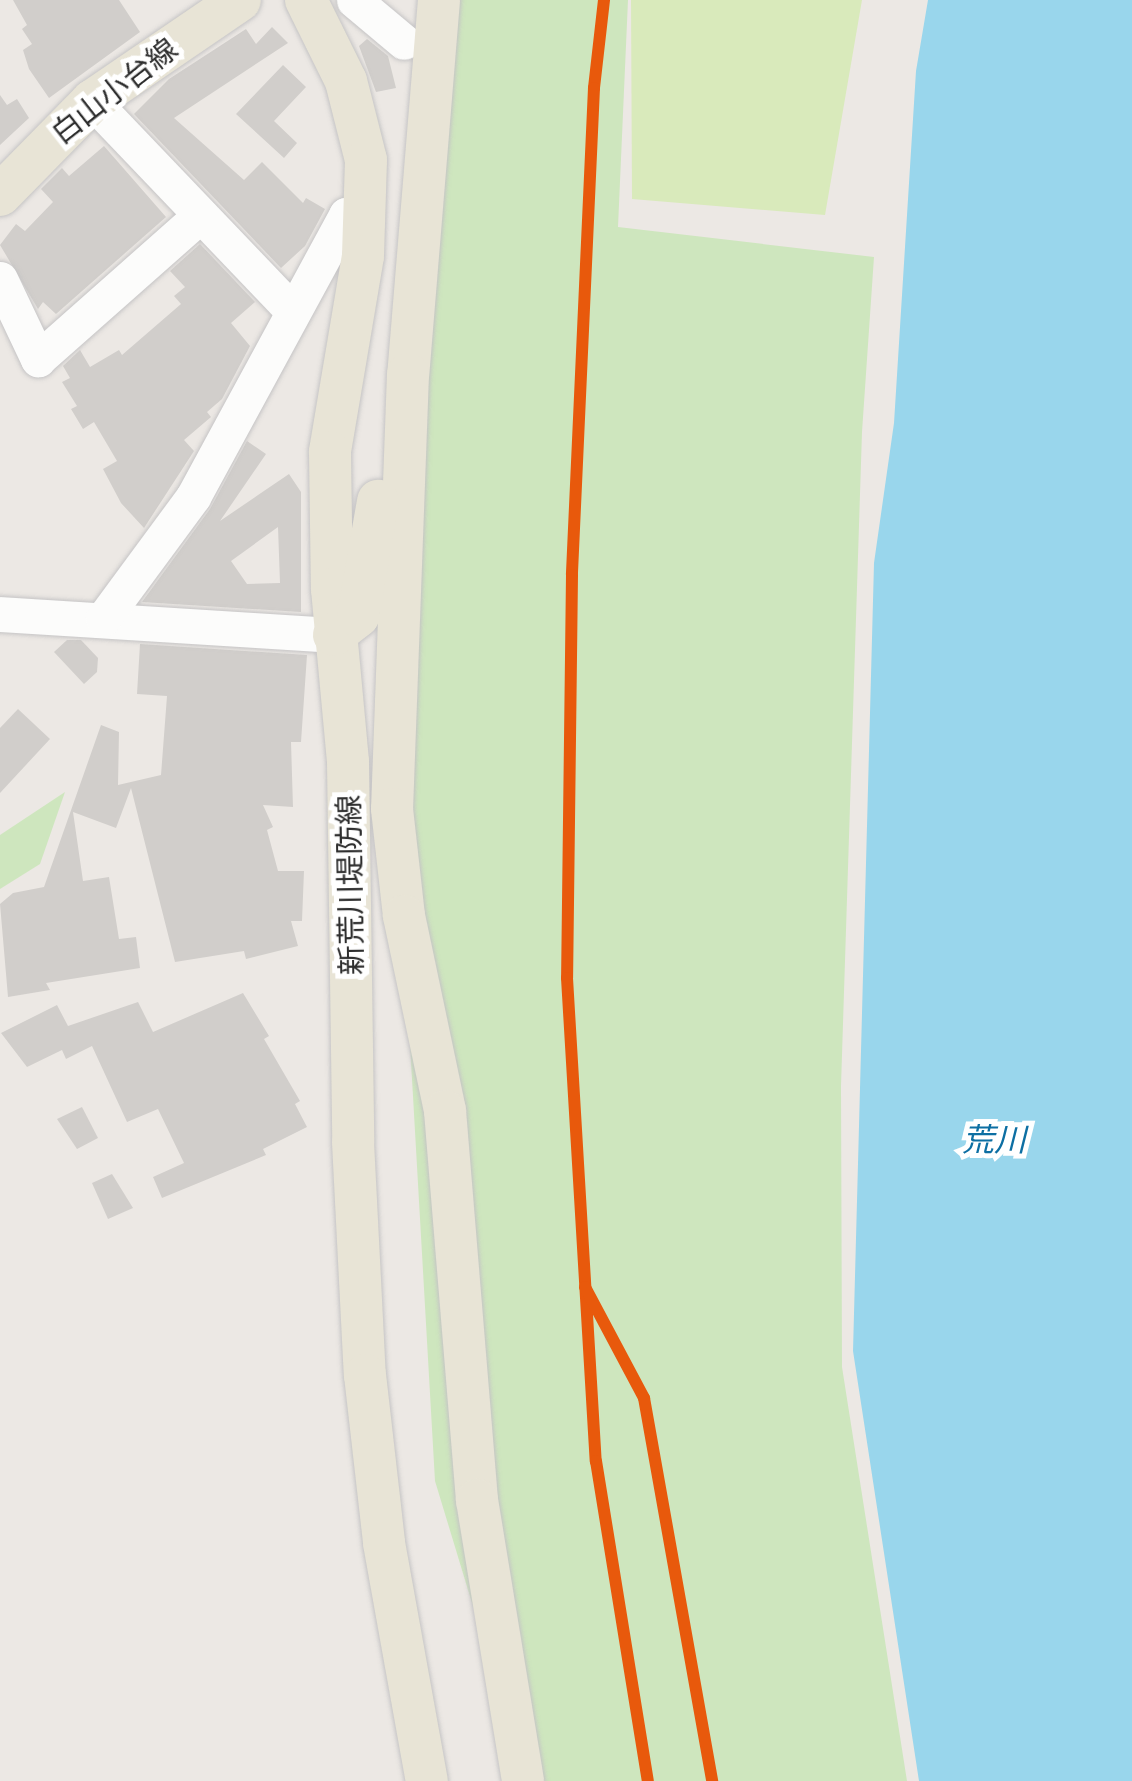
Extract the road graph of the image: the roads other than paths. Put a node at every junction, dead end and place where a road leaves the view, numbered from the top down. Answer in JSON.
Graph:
{"nodes":[{"id":1,"x":240,"y":0,"type":"edge"},
{"id":2,"x":439,"y":0,"type":"edge"},
{"id":3,"x":334,"y":7,"type":"edge"},
{"id":4,"x":404,"y":42,"type":"dead end"},
{"id":5,"x":92,"y":102,"type":"junction"},
{"id":6,"x":0,"y":195,"type":"edge"},
{"id":7,"x":366,"y":212,"type":"junction"},
{"id":8,"x":201,"y":215,"type":"junction"},
{"id":9,"x":0,"y":280,"type":"edge"},
{"id":10,"x":292,"y":310,"type":"junction"},
{"id":11,"x":408,"y":374,"type":"junction"},
{"id":12,"x":0,"y":614,"type":"edge"},
{"id":13,"x":103,"y":618,"type":"junction"},
{"id":14,"x":334,"y":636,"type":"junction"},
{"id":15,"x":427,"y":1781,"type":"edge"},
{"id":16,"x":523,"y":1781,"type":"edge"}],
"edges":[{"from":1,"to":5,"type":"main road","name":"白山小台線"},
{"from":2,"to":11,"type":"main road","name":"新荒川堤防線"},
{"from":3,"to":4,"type":"street"},
{"from":3,"to":7,"type":"main road","name":"新荒川堤防線"},
{"from":5,"to":6,"type":"main road","name":"白山小台線"},
{"from":5,"to":8,"type":"street"},
{"from":7,"to":10,"type":"street"},
{"from":7,"to":14,"type":"main road","name":"新荒川堤防線"},
{"from":8,"to":9,"type":"street"},
{"from":8,"to":10,"type":"street"},
{"from":10,"to":13,"type":"street"},
{"from":11,"to":14,"type":"main road"},
{"from":11,"to":16,"type":"main road","name":"新荒川堤防線"},
{"from":12,"to":13,"type":"street"},
{"from":13,"to":14,"type":"street"},
{"from":14,"to":15,"type":"main road","name":"新荒川堤防線"}]}
